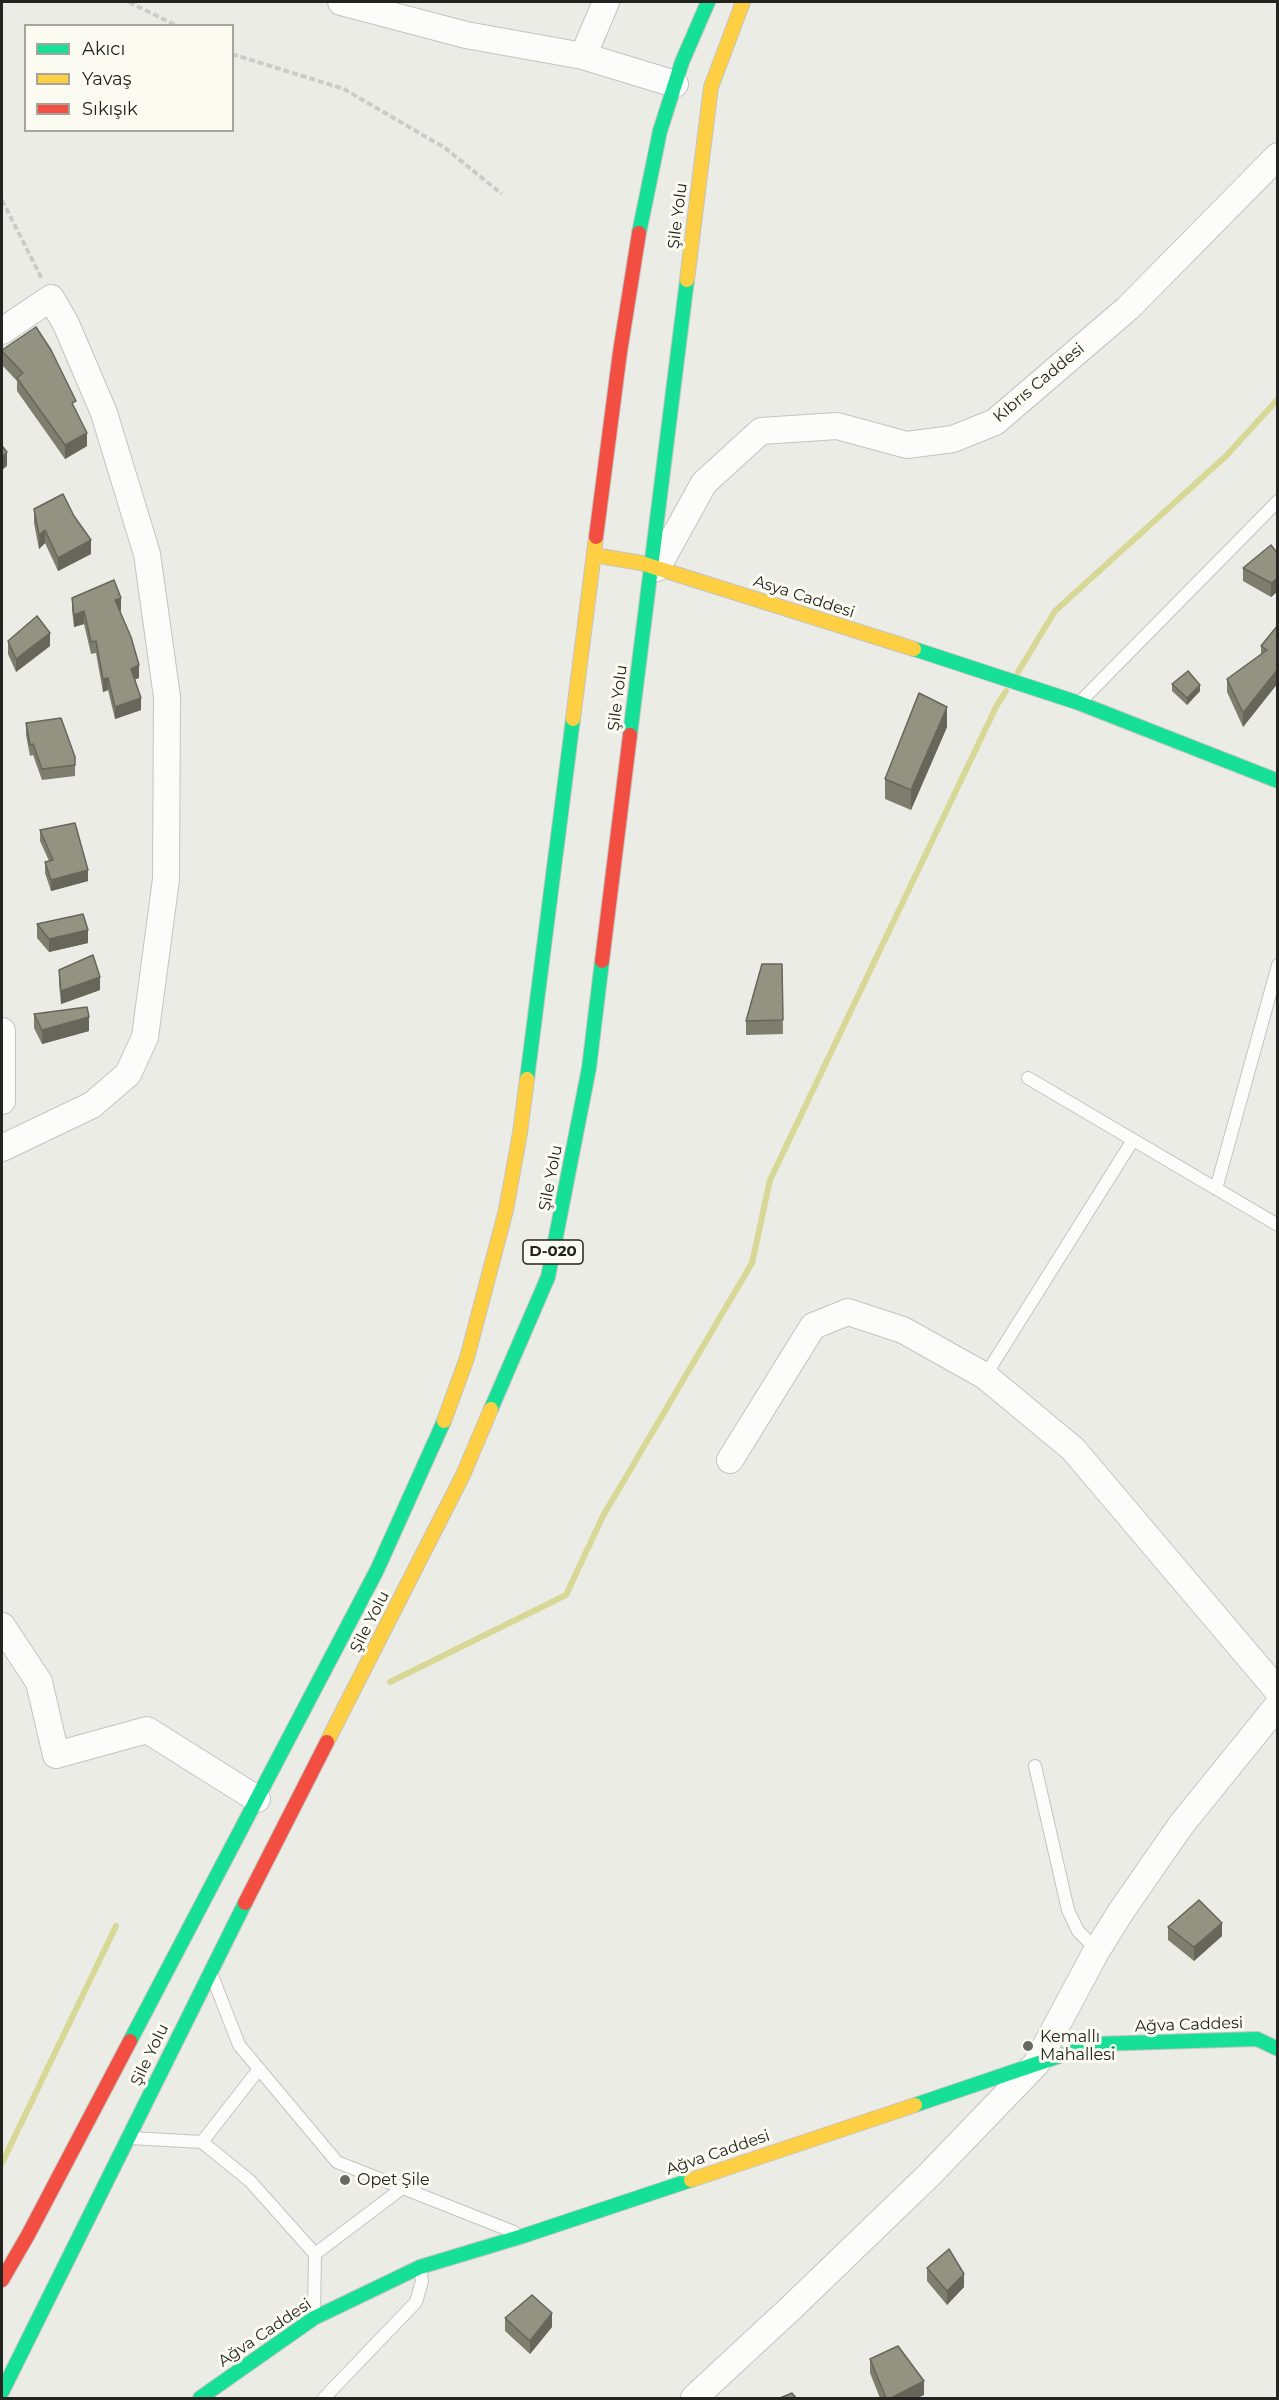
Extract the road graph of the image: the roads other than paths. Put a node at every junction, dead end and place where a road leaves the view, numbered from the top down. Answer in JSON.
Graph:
{"nodes":[{"id":1,"x":341,"y":2,"type":"edge"},
{"id":2,"x":606,"y":2,"type":"edge"},
{"id":3,"x":708,"y":2,"type":"edge"},
{"id":4,"x":743,"y":2,"type":"edge"},
{"id":5,"x":583,"y":56,"type":"junction"},
{"id":6,"x":675,"y":84,"type":"junction"},
{"id":7,"x":1278,"y":156,"type":"edge"},
{"id":8,"x":2,"y":331,"type":"edge"},
{"id":9,"x":1278,"y":501,"type":"edge"},
{"id":10,"x":594,"y":555,"type":"junction"},
{"id":11,"x":654,"y":567,"type":"junction"},
{"id":12,"x":1078,"y":703,"type":"junction"},
{"id":13,"x":1274,"y":777,"type":"edge"},
{"id":14,"x":1278,"y":965,"type":"edge"},
{"id":15,"x":2,"y":1031,"type":"edge"},
{"id":16,"x":1028,"y":1078,"type":"dead end"},
{"id":17,"x":2,"y":1101,"type":"edge"},
{"id":18,"x":1133,"y":1140,"type":"junction"},
{"id":19,"x":2,"y":1148,"type":"edge"},
{"id":20,"x":1216,"y":1189,"type":"junction"},
{"id":21,"x":1278,"y":1225,"type":"edge"},
{"id":22,"x":985,"y":1376,"type":"junction"},
{"id":23,"x":730,"y":1460,"type":"dead end"},
{"id":24,"x":2,"y":1626,"type":"edge"},
{"id":25,"x":1278,"y":1691,"type":"edge"},
{"id":26,"x":1278,"y":1705,"type":"edge"},
{"id":27,"x":1035,"y":1766,"type":"dead end"},
{"id":28,"x":257,"y":1799,"type":"junction"},
{"id":29,"x":1097,"y":1950,"type":"junction"},
{"id":30,"x":210,"y":1971,"type":"junction"},
{"id":31,"x":1278,"y":2049,"type":"edge"},
{"id":32,"x":1036,"y":2064,"type":"junction"},
{"id":33,"x":259,"y":2069,"type":"junction"},
{"id":34,"x":127,"y":2138,"type":"junction"},
{"id":35,"x":202,"y":2142,"type":"junction"},
{"id":36,"x":401,"y":2189,"type":"junction"},
{"id":37,"x":523,"y":2236,"type":"junction"},
{"id":38,"x":315,"y":2254,"type":"junction"},
{"id":39,"x":420,"y":2267,"type":"junction"},
{"id":40,"x":2,"y":2280,"type":"edge"},
{"id":41,"x":314,"y":2318,"type":"junction"},
{"id":42,"x":2,"y":2392,"type":"edge"},
{"id":43,"x":200,"y":2398,"type":"edge"},
{"id":44,"x":324,"y":2398,"type":"edge"},
{"id":45,"x":694,"y":2398,"type":"edge"}],
"edges":[{"from":1,"to":5,"type":"street"},
{"from":2,"to":5,"type":"street"},
{"from":3,"to":6,"type":"main road","name":"Şile Yolu","number":"D-020"},
{"from":4,"to":11,"type":"main road","name":"Şile Yolu","number":"D-020"},
{"from":5,"to":6,"type":"street"},
{"from":6,"to":10,"type":"main road","name":"Şile Yolu","number":"D-020"},
{"from":7,"to":11,"type":"street","name":"Kıbrıs Caddesi"},
{"from":8,"to":19,"type":"street"},
{"from":9,"to":12,"type":"lane"},
{"from":10,"to":11,"type":"main road","name":"Asya Caddesi"},
{"from":10,"to":28,"type":"main road","name":"Şile Yolu","number":"D-020"},
{"from":11,"to":12,"type":"main road","name":"Asya Caddesi"},
{"from":11,"to":30,"type":"main road","name":"Şile Yolu","number":"D-020"},
{"from":12,"to":13,"type":"main road"},
{"from":14,"to":20,"type":"lane"},
{"from":15,"to":17,"type":"street"},
{"from":16,"to":18,"type":"lane"},
{"from":18,"to":20,"type":"lane"},
{"from":18,"to":22,"type":"lane"},
{"from":20,"to":21,"type":"lane"},
{"from":22,"to":23,"type":"street"},
{"from":22,"to":25,"type":"street"},
{"from":24,"to":28,"type":"street"},
{"from":26,"to":29,"type":"street"},
{"from":27,"to":29,"type":"lane"},
{"from":28,"to":40,"type":"main road","name":"Şile Yolu","number":"D-020"},
{"from":29,"to":32,"type":"street"},
{"from":30,"to":33,"type":"lane"},
{"from":30,"to":34,"type":"main road","name":"Şile Yolu","number":"D-020"},
{"from":31,"to":32,"type":"main road","name":"Ağva Caddesi"},
{"from":32,"to":37,"type":"main road","name":"Ağva Caddesi"},
{"from":32,"to":45,"type":"street"},
{"from":33,"to":35,"type":"lane"},
{"from":33,"to":36,"type":"lane"},
{"from":34,"to":35,"type":"lane"},
{"from":34,"to":42,"type":"main road","name":"Şile Yolu","number":"D-020"},
{"from":35,"to":38,"type":"lane"},
{"from":36,"to":37,"type":"lane"},
{"from":36,"to":38,"type":"lane"},
{"from":37,"to":39,"type":"main road","name":"Ağva Caddesi"},
{"from":38,"to":41,"type":"lane"},
{"from":39,"to":41,"type":"main road","name":"Ağva Caddesi"},
{"from":39,"to":44,"type":"lane"},
{"from":41,"to":43,"type":"main road","name":"Ağva Caddesi"}]}
